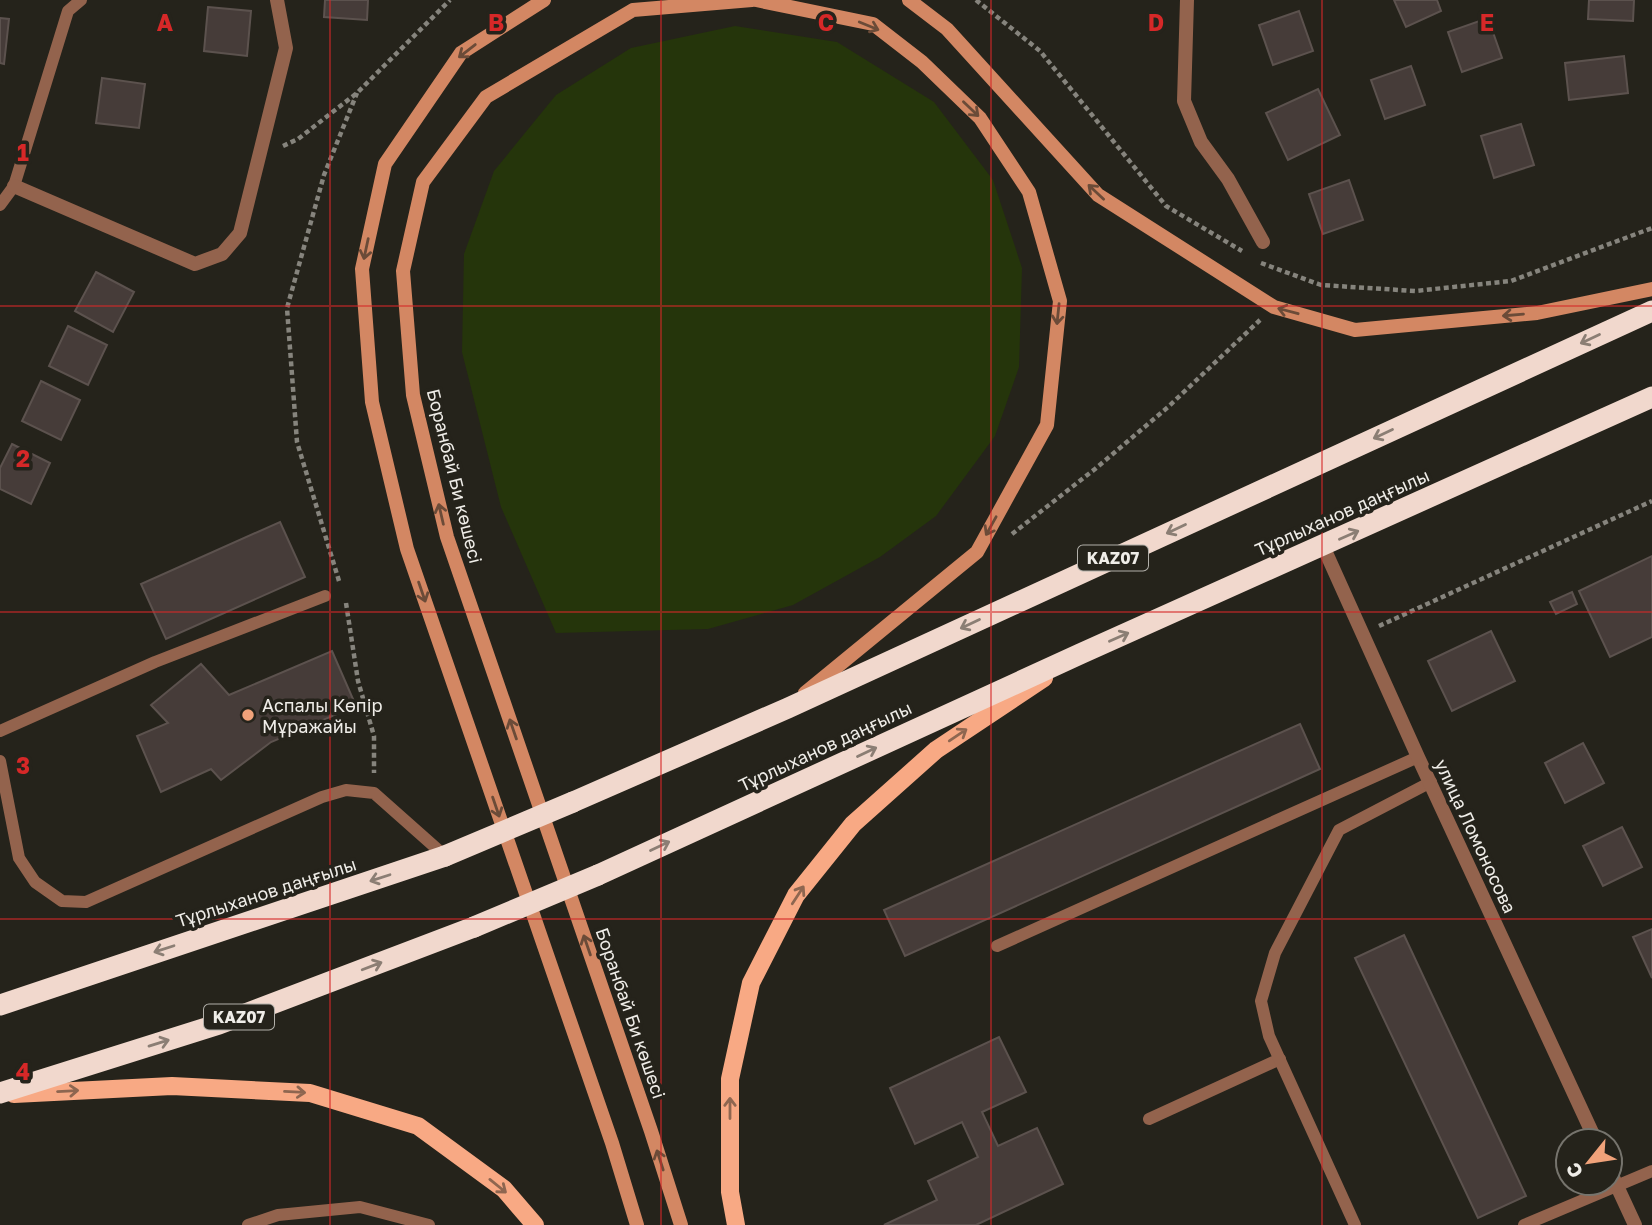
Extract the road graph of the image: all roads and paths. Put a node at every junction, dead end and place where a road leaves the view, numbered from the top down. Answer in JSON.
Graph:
{"nodes":[{"id":1,"x":81,"y":0,"type":"edge"},
{"id":2,"x":277,"y":0,"type":"edge"},
{"id":3,"x":450,"y":0,"type":"edge"},
{"id":4,"x":544,"y":0,"type":"edge"},
{"id":5,"x":754,"y":0,"type":"edge"},
{"id":6,"x":909,"y":0,"type":"edge"},
{"id":7,"x":976,"y":0,"type":"edge"},
{"id":8,"x":1188,"y":0,"type":"edge"},
{"id":9,"x":357,"y":93,"type":"junction"},
{"id":10,"x":261,"y":157,"type":"junction"},
{"id":11,"x":14,"y":186,"type":"junction"},
{"id":12,"x":0,"y":205,"type":"edge"},
{"id":13,"x":1652,"y":228,"type":"edge"},
{"id":14,"x":1263,"y":242,"type":"joint"},
{"id":15,"x":1246,"y":254,"type":"dead end"},
{"id":16,"x":1258,"y":260,"type":"dead end"},
{"id":17,"x":1269,"y":267,"type":"junction"},
{"id":18,"x":1652,"y":289,"type":"edge"},
{"id":19,"x":1274,"y":307,"type":"junction"},
{"id":20,"x":1652,"y":311,"type":"edge"},
{"id":21,"x":1652,"y":397,"type":"edge"},
{"id":22,"x":1652,"y":501,"type":"edge"},
{"id":23,"x":1323,"y":546,"type":"junction"},
{"id":24,"x":976,"y":552,"type":"junction"},
{"id":25,"x":325,"y":596,"type":"dead end"},
{"id":26,"x":1362,"y":633,"type":"junction"},
{"id":27,"x":1080,"y":654,"type":"junction"},
{"id":28,"x":788,"y":708,"type":"junction"},
{"id":29,"x":0,"y":731,"type":"edge"},
{"id":30,"x":1418,"y":757,"type":"junction"},
{"id":31,"x":0,"y":761,"type":"edge"},
{"id":32,"x":1,"y":778,"type":"edge"},
{"id":33,"x":1431,"y":782,"type":"junction"},
{"id":34,"x":374,"y":793,"type":"junction"},
{"id":35,"x":445,"y":856,"type":"junction"},
{"id":36,"x":997,"y":946,"type":"dead end"},
{"id":37,"x":0,"y":1005,"type":"edge"},
{"id":38,"x":1280,"y":1059,"type":"junction"},
{"id":39,"x":0,"y":1094,"type":"edge"},
{"id":40,"x":1149,"y":1119,"type":"dead end"},
{"id":41,"x":1590,"y":1127,"type":"edge"},
{"id":42,"x":1652,"y":1171,"type":"edge"},
{"id":43,"x":1624,"y":1183,"type":"edge"},
{"id":44,"x":1591,"y":1197,"type":"edge"},
{"id":45,"x":1622,"y":1197,"type":"edge"},
{"id":46,"x":248,"y":1225,"type":"edge"},
{"id":47,"x":429,"y":1225,"type":"edge"},
{"id":48,"x":535,"y":1225,"type":"edge"},
{"id":49,"x":637,"y":1225,"type":"edge"},
{"id":50,"x":681,"y":1225,"type":"edge"},
{"id":51,"x":736,"y":1225,"type":"edge"},
{"id":52,"x":1355,"y":1225,"type":"edge"},
{"id":53,"x":1524,"y":1225,"type":"edge"},
{"id":54,"x":1635,"y":1225,"type":"edge"}],
"edges":[{"from":1,"to":11,"type":"lane"},
{"from":2,"to":10,"type":"street"},
{"from":3,"to":9,"type":"path"},
{"from":4,"to":49,"type":"main road","one_way":true},
{"from":5,"to":24,"type":"main road","name":"Боранбай Би көшесі","one_way":true},
{"from":50,"to":5,"type":"main road","name":"Боранбай Би көшесі","one_way":true},
{"from":19,"to":6,"type":"main road","one_way":true},
{"from":7,"to":15,"type":"path"},
{"from":8,"to":14,"type":"street"},
{"from":9,"to":10,"type":"path"},
{"from":9,"to":34,"type":"path"},
{"from":10,"to":11,"type":"street"},
{"from":11,"to":12,"type":"lane"},
{"from":13,"to":17,"type":"path"},
{"from":14,"to":17,"type":"path"},
{"from":16,"to":17,"type":"path"},
{"from":18,"to":19,"type":"main road","one_way":true},
{"from":19,"to":24,"type":"path"},
{"from":20,"to":28,"type":"highway","name":"Тұрлыханов даңғылы","number":"KAZ07","one_way":true},
{"from":23,"to":21,"type":"highway","name":"Тұрлыханов даңғылы","number":"KAZ07","one_way":true},
{"from":22,"to":26,"type":"path"},
{"from":23,"to":26,"type":"street","name":"улица Ломоносова"},
{"from":27,"to":23,"type":"highway","name":"Тұрлыханов даңғылы","number":"KAZ07","one_way":true},
{"from":24,"to":28,"type":"main road"},
{"from":25,"to":29,"type":"lane"},
{"from":26,"to":30,"type":"street","name":"улица Ломоносова"},
{"from":39,"to":27,"type":"highway","name":"Тұрлыханов даңғылы","number":"KAZ07","one_way":true,"bridge":true},
{"from":51,"to":27,"type":"main road","one_way":true},
{"from":28,"to":35,"type":"highway","name":"Тұрлыханов даңғылы","number":"KAZ07","bridge":true},
{"from":30,"to":33,"type":"street","name":"улица Ломоносова"},
{"from":30,"to":36,"type":"lane"},
{"from":31,"to":32,"type":"lane"},
{"from":32,"to":34,"type":"lane"},
{"from":33,"to":38,"type":"lane"},
{"from":33,"to":41,"type":"street","name":"улица Ломоносова"},
{"from":34,"to":35,"type":"lane"},
{"from":35,"to":37,"type":"highway","name":"Тұрлыханов даңғылы","number":"KAZ07","one_way":true},
{"from":38,"to":40,"type":"lane"},
{"from":38,"to":52,"type":"lane"},
{"from":39,"to":48,"type":"main road","one_way":true},
{"from":42,"to":43,"type":"lane"},
{"from":44,"to":53,"type":"lane"},
{"from":45,"to":54,"type":"street"},
{"from":46,"to":47,"type":"lane"}]}
